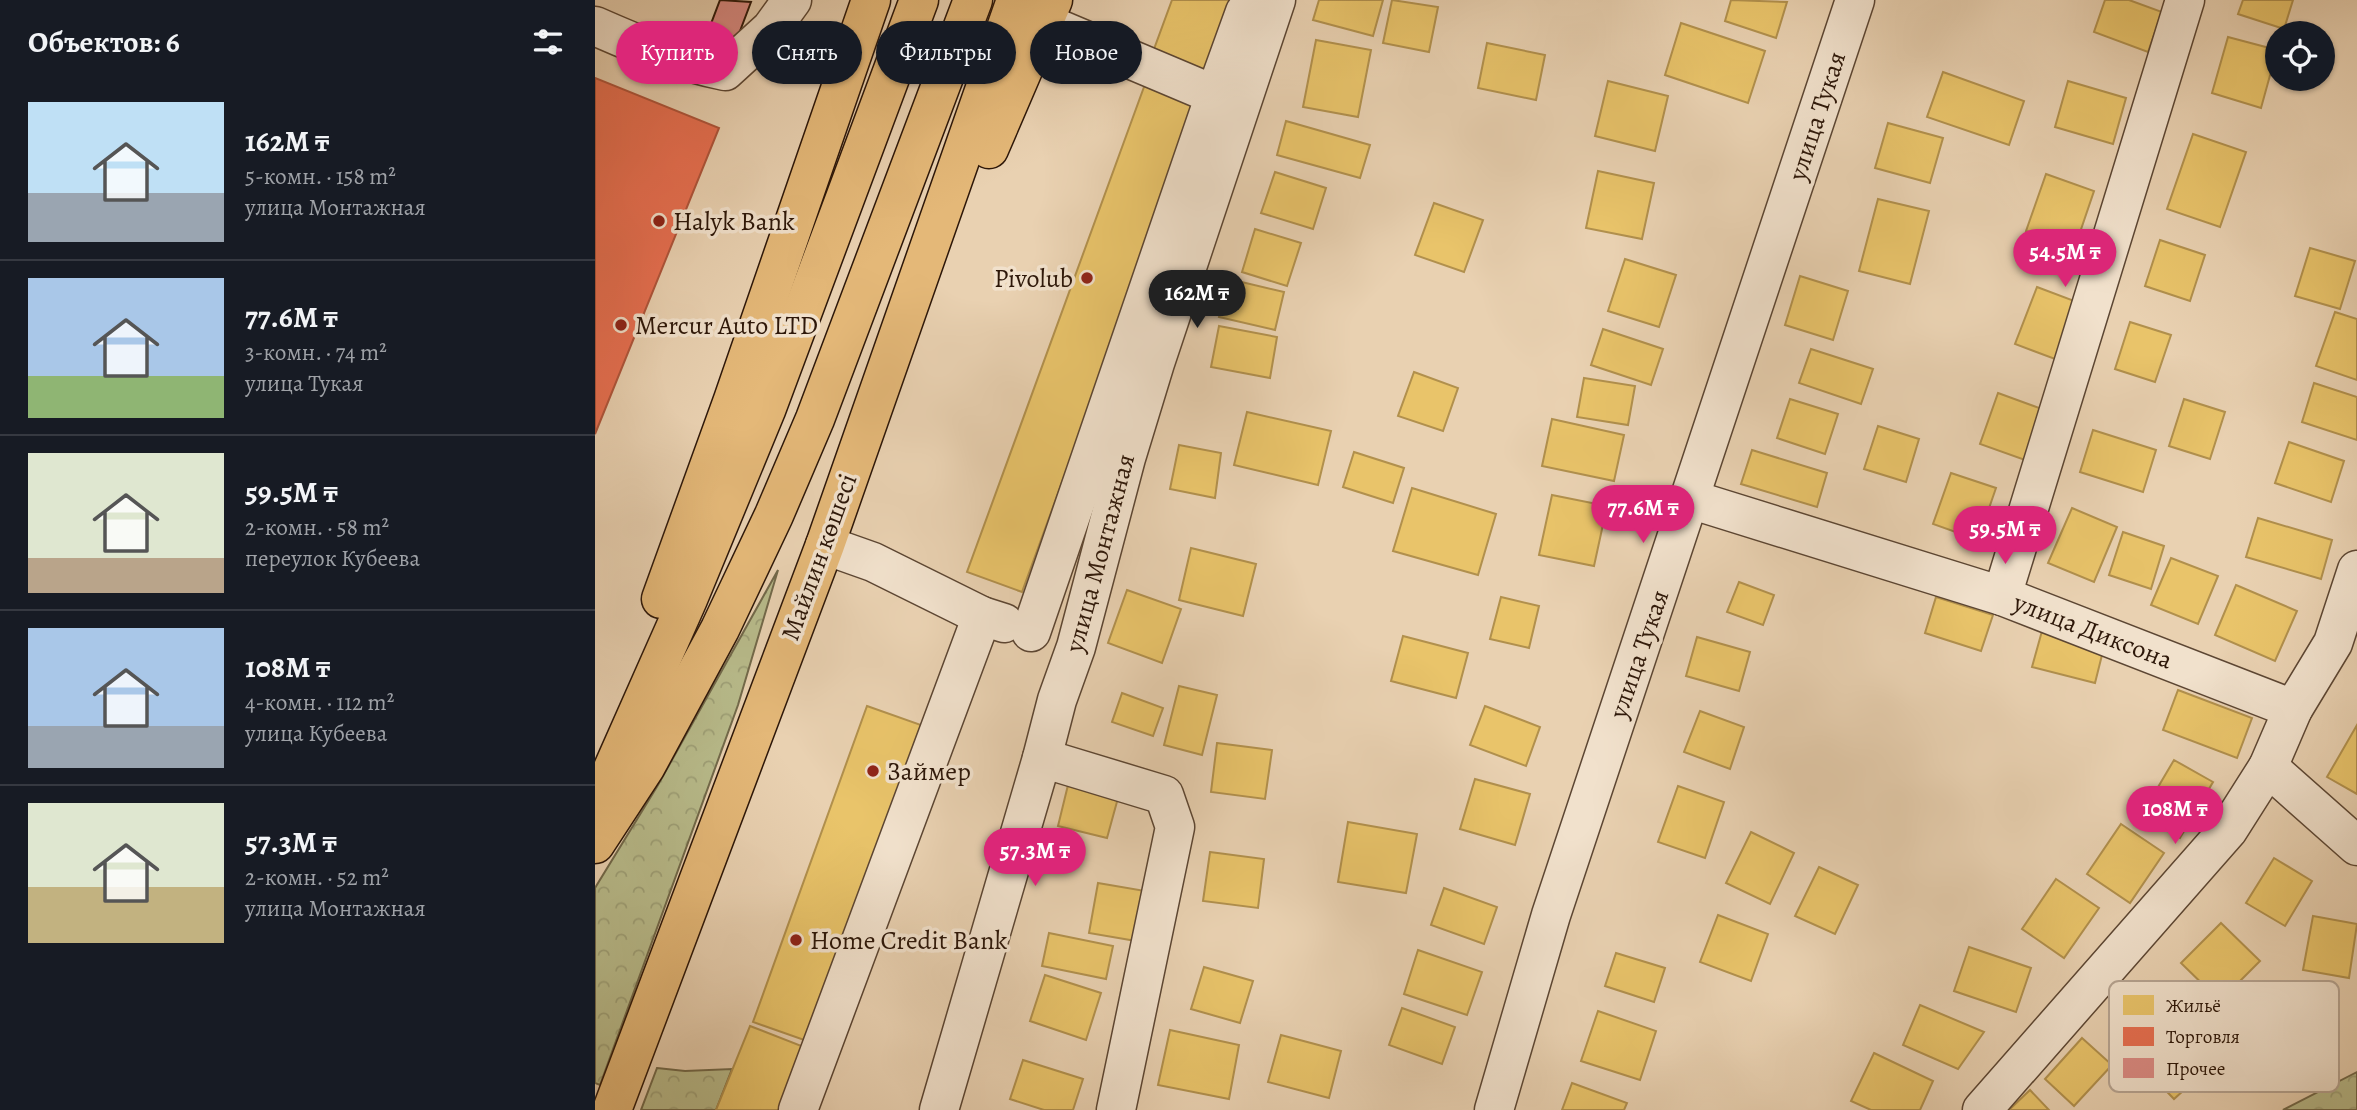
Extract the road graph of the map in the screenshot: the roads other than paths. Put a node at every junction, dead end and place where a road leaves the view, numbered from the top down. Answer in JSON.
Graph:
{"nodes":[{"id":1,"x":792,"y":0,"type":"edge"},
{"id":2,"x":871,"y":0,"type":"edge"},
{"id":3,"x":919,"y":0,"type":"edge"},
{"id":4,"x":973,"y":0,"type":"edge"},
{"id":5,"x":1250,"y":0,"type":"edge"},
{"id":6,"x":1276,"y":0,"type":"edge"},
{"id":7,"x":1855,"y":0,"type":"edge"},
{"id":8,"x":2185,"y":0,"type":"edge"},
{"id":9,"x":1037,"y":7,"type":"edge"},
{"id":10,"x":595,"y":26,"type":"edge"},
{"id":11,"x":1215,"y":95,"type":"junction"},
{"id":12,"x":1213,"y":144,"type":"junction"},
{"id":13,"x":1690,"y":499,"type":"junction"},
{"id":14,"x":824,"y":545,"type":"junction"},
{"id":15,"x":2357,"y":570,"type":"edge"},
{"id":16,"x":2002,"y":596,"type":"junction"},
{"id":17,"x":982,"y":616,"type":"junction"},
{"id":18,"x":1031,"y":632,"type":"junction"},
{"id":19,"x":1076,"y":647,"type":"junction"},
{"id":20,"x":2293,"y":709,"type":"junction"},
{"id":21,"x":1042,"y":758,"type":"junction"},
{"id":22,"x":2268,"y":767,"type":"junction"},
{"id":23,"x":595,"y":783,"type":"edge"},
{"id":24,"x":595,"y":809,"type":"edge"},
{"id":25,"x":595,"y":844,"type":"edge"},
{"id":26,"x":2357,"y":846,"type":"edge"},
{"id":27,"x":613,"y":1110,"type":"edge"},
{"id":28,"x":798,"y":1110,"type":"edge"},
{"id":29,"x":939,"y":1110,"type":"edge"},
{"id":30,"x":1117,"y":1110,"type":"edge"},
{"id":31,"x":1494,"y":1110,"type":"edge"},
{"id":32,"x":1982,"y":1110,"type":"edge"}],
"edges":[{"from":1,"to":10,"type":"street"},
{"from":2,"to":23,"type":"main road"},
{"from":3,"to":24,"type":"main road"},
{"from":4,"to":25,"type":"main road","name":"Майлин көшесі"},
{"from":5,"to":11,"type":"street"},
{"from":6,"to":12,"type":"street","name":"улица Монтажная"},
{"from":7,"to":13,"type":"street","name":"улица Тукая"},
{"from":8,"to":16,"type":"street"},
{"from":9,"to":11,"type":"street"},
{"from":9,"to":14,"type":"main road","name":"Майлин көшесі"},
{"from":11,"to":12,"type":"street"},
{"from":12,"to":18,"type":"street"},
{"from":12,"to":19,"type":"street","name":"улица Монтажная"},
{"from":13,"to":16,"type":"street","name":"улица Диксона"},
{"from":13,"to":31,"type":"street","name":"улица Тукая"},
{"from":14,"to":17,"type":"street"},
{"from":14,"to":27,"type":"main road","name":"Майлин көшесі"},
{"from":15,"to":20,"type":"street"},
{"from":16,"to":20,"type":"street","name":"улица Диксона"},
{"from":17,"to":18,"type":"street"},
{"from":17,"to":28,"type":"street"},
{"from":18,"to":19,"type":"street"},
{"from":19,"to":21,"type":"street","name":"улица Монтажная"},
{"from":20,"to":22,"type":"street"},
{"from":21,"to":29,"type":"street","name":"улица Монтажная"},
{"from":21,"to":30,"type":"street"},
{"from":22,"to":26,"type":"street"},
{"from":22,"to":32,"type":"street"}]}
